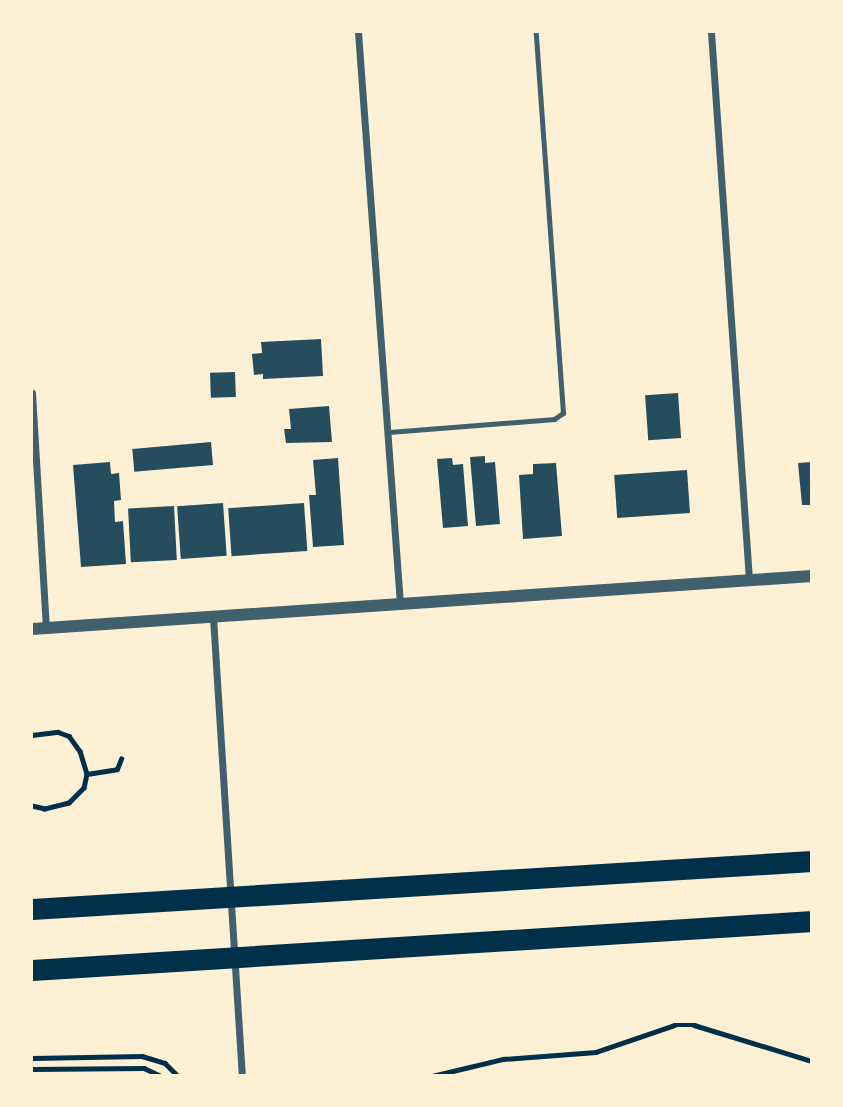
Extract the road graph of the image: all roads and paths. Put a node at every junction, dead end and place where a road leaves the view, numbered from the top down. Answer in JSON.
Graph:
{"nodes":[{"id":1,"x":358,"y":32,"type":"edge"},
{"id":2,"x":536,"y":32,"type":"edge"},
{"id":3,"x":711,"y":32,"type":"edge"},
{"id":4,"x":32,"y":393,"type":"edge"},
{"id":5,"x":390,"y":432,"type":"junction"},
{"id":6,"x":811,"y":576,"type":"edge"},
{"id":7,"x":749,"y":580,"type":"junction"},
{"id":8,"x":400,"y":604,"type":"junction"},
{"id":9,"x":213,"y":617,"type":"junction"},
{"id":10,"x":46,"y":628,"type":"junction"},
{"id":11,"x":32,"y":629,"type":"edge"},
{"id":12,"x":32,"y":735,"type":"edge"},
{"id":13,"x":121,"y":759,"type":"dead end"},
{"id":14,"x":87,"y":774,"type":"junction"},
{"id":15,"x":32,"y":806,"type":"edge"},
{"id":16,"x":811,"y":861,"type":"edge"},
{"id":17,"x":32,"y":909,"type":"edge"},
{"id":18,"x":811,"y":921,"type":"edge"},
{"id":19,"x":32,"y":970,"type":"edge"},
{"id":20,"x":32,"y":1058,"type":"edge"},
{"id":21,"x":811,"y":1061,"type":"edge"},
{"id":22,"x":32,"y":1069,"type":"edge"},
{"id":23,"x":161,"y":1076,"type":"edge"},
{"id":24,"x":178,"y":1076,"type":"edge"},
{"id":25,"x":242,"y":1076,"type":"edge"},
{"id":26,"x":432,"y":1076,"type":"edge"}],
"edges":[{"from":1,"to":5,"type":"street"},
{"from":2,"to":5,"type":"lane"},
{"from":3,"to":7,"type":"street"},
{"from":4,"to":10,"type":"street"},
{"from":5,"to":8,"type":"street"},
{"from":6,"to":7,"type":"street"},
{"from":7,"to":8,"type":"street"},
{"from":8,"to":9,"type":"street"},
{"from":9,"to":10,"type":"street"},
{"from":9,"to":25,"type":"street"},
{"from":10,"to":11,"type":"street"},
{"from":12,"to":14,"type":"path"},
{"from":13,"to":14,"type":"path"},
{"from":14,"to":15,"type":"path"},
{"from":16,"to":17,"type":"highway"},
{"from":18,"to":19,"type":"highway"},
{"from":20,"to":24,"type":"path"},
{"from":21,"to":26,"type":"path"},
{"from":22,"to":23,"type":"path"}]}
